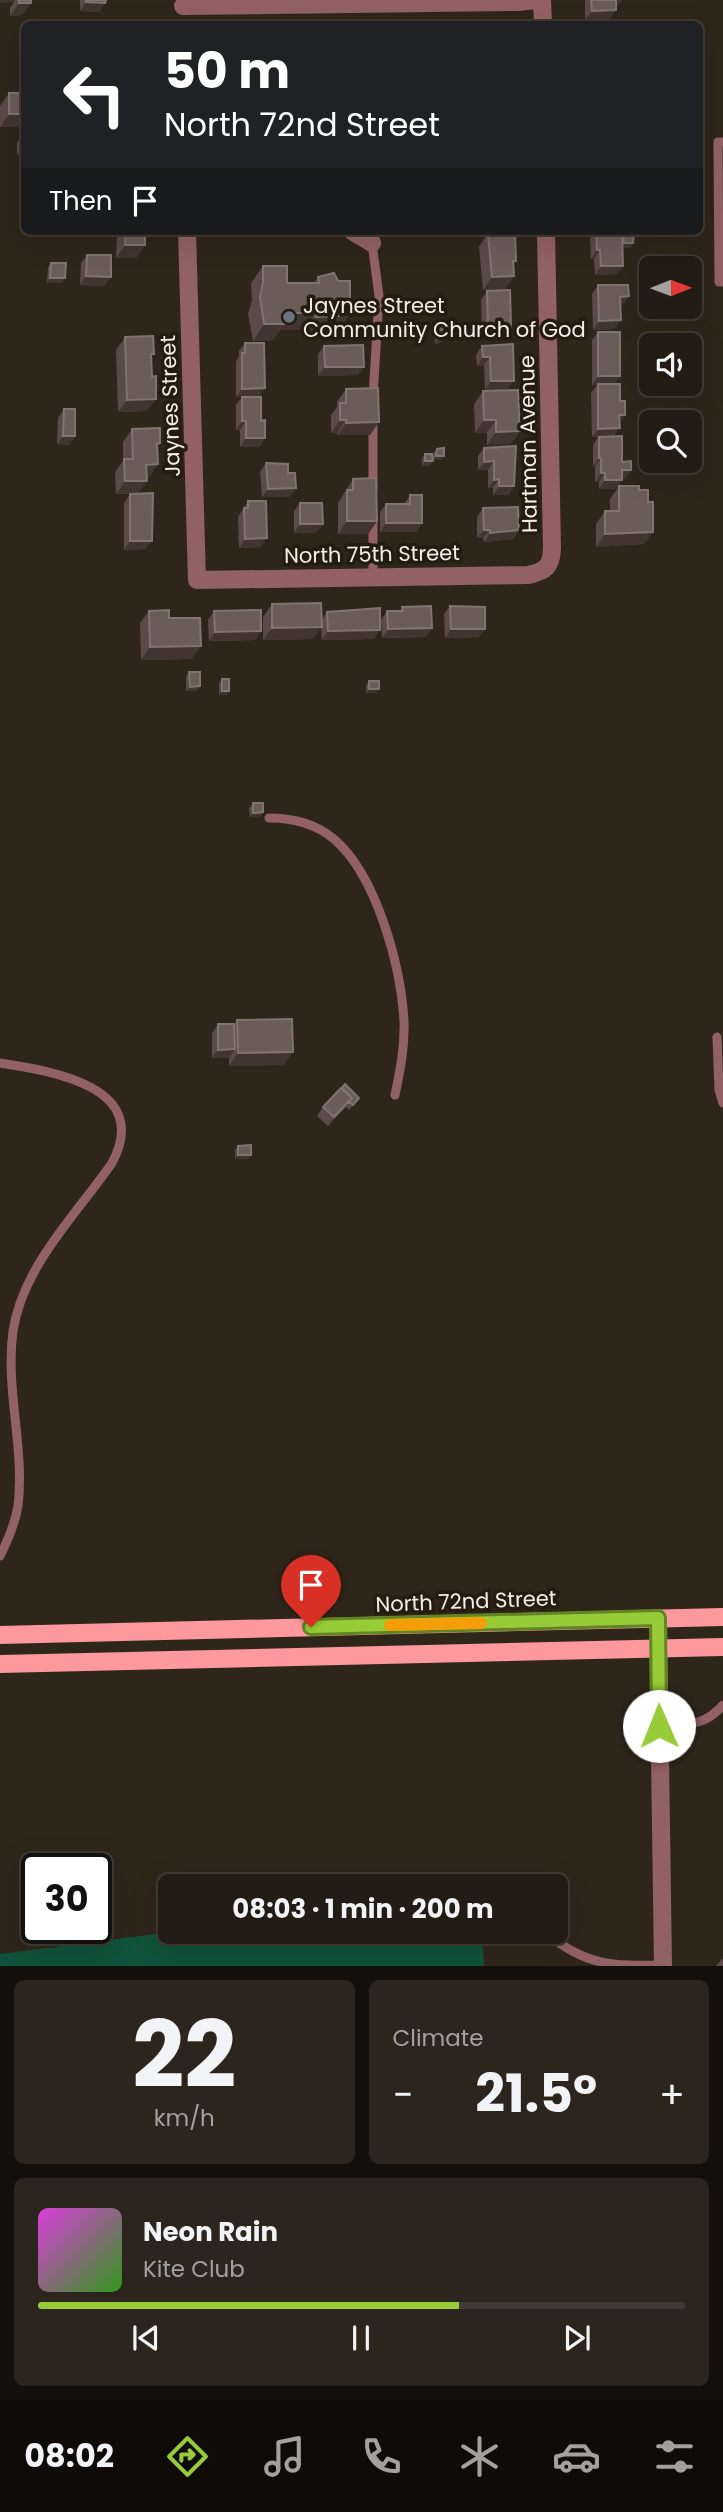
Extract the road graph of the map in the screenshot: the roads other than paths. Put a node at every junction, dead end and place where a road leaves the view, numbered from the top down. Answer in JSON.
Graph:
{"nodes":[{"id":1,"x":536,"y":0,"type":"edge"},
{"id":2,"x":542,"y":0,"type":"edge"},
{"id":3,"x":183,"y":3,"type":"edge"},
{"id":4,"x":184,"y":21,"type":"edge"},
{"id":5,"x":543,"y":21,"type":"edge"},
{"id":6,"x":723,"y":142,"type":"edge"},
{"id":7,"x":721,"y":191,"type":"edge"},
{"id":8,"x":187,"y":235,"type":"edge"},
{"id":9,"x":359,"y":235,"type":"edge"},
{"id":10,"x":547,"y":235,"type":"edge"},
{"id":11,"x":721,"y":236,"type":"edge"},
{"id":12,"x":372,"y":243,"type":"joint"},
{"id":13,"x":723,"y":282,"type":"edge"},
{"id":14,"x":373,"y":496,"type":"edge"},
{"id":15,"x":373,"y":507,"type":"edge"},
{"id":16,"x":546,"y":570,"type":"joint"},
{"id":17,"x":373,"y":577,"type":"junction"},
{"id":18,"x":197,"y":580,"type":"joint"},
{"id":19,"x":269,"y":818,"type":"dead end"},
{"id":20,"x":717,"y":1037,"type":"dead end"},
{"id":21,"x":0,"y":1063,"type":"edge"},
{"id":22,"x":395,"y":1095,"type":"dead end"},
{"id":23,"x":723,"y":1102,"type":"edge"},
{"id":24,"x":0,"y":1556,"type":"edge"},
{"id":25,"x":723,"y":1617,"type":"edge"},
{"id":26,"x":658,"y":1618,"type":"junction"},
{"id":27,"x":0,"y":1634,"type":"edge"},
{"id":28,"x":723,"y":1647,"type":"edge"},
{"id":29,"x":658,"y":1648,"type":"junction"},
{"id":30,"x":0,"y":1664,"type":"edge"},
{"id":31,"x":723,"y":1705,"type":"edge"},
{"id":32,"x":659,"y":1726,"type":"junction"},
{"id":33,"x":559,"y":1944,"type":"edge"},
{"id":34,"x":663,"y":1966,"type":"edge"}],
"edges":[{"from":1,"to":3,"type":"street"},
{"from":2,"to":5,"type":"street"},
{"from":3,"to":4,"type":"street"},
{"from":6,"to":7,"type":"lane"},
{"from":7,"to":11,"type":"lane"},
{"from":8,"to":18,"type":"street","name":"Jaynes Street"},
{"from":9,"to":12,"type":"street"},
{"from":10,"to":16,"type":"street","name":"Hartman Avenue"},
{"from":11,"to":13,"type":"lane"},
{"from":12,"to":14,"type":"lane"},
{"from":15,"to":17,"type":"lane"},
{"from":16,"to":17,"type":"street","name":"North 75th Street"},
{"from":17,"to":18,"type":"street","name":"North 75th Street"},
{"from":19,"to":22,"type":"lane"},
{"from":20,"to":23,"type":"lane"},
{"from":21,"to":24,"type":"lane"},
{"from":25,"to":26,"type":"main road","name":"North 72nd Street"},
{"from":26,"to":27,"type":"main road","name":"North 72nd Street"},
{"from":26,"to":29,"type":"street"},
{"from":28,"to":29,"type":"main road"},
{"from":29,"to":30,"type":"main road"},
{"from":29,"to":32,"type":"street"},
{"from":31,"to":32,"type":"lane"},
{"from":32,"to":34,"type":"street"},
{"from":33,"to":34,"type":"lane"}]}
